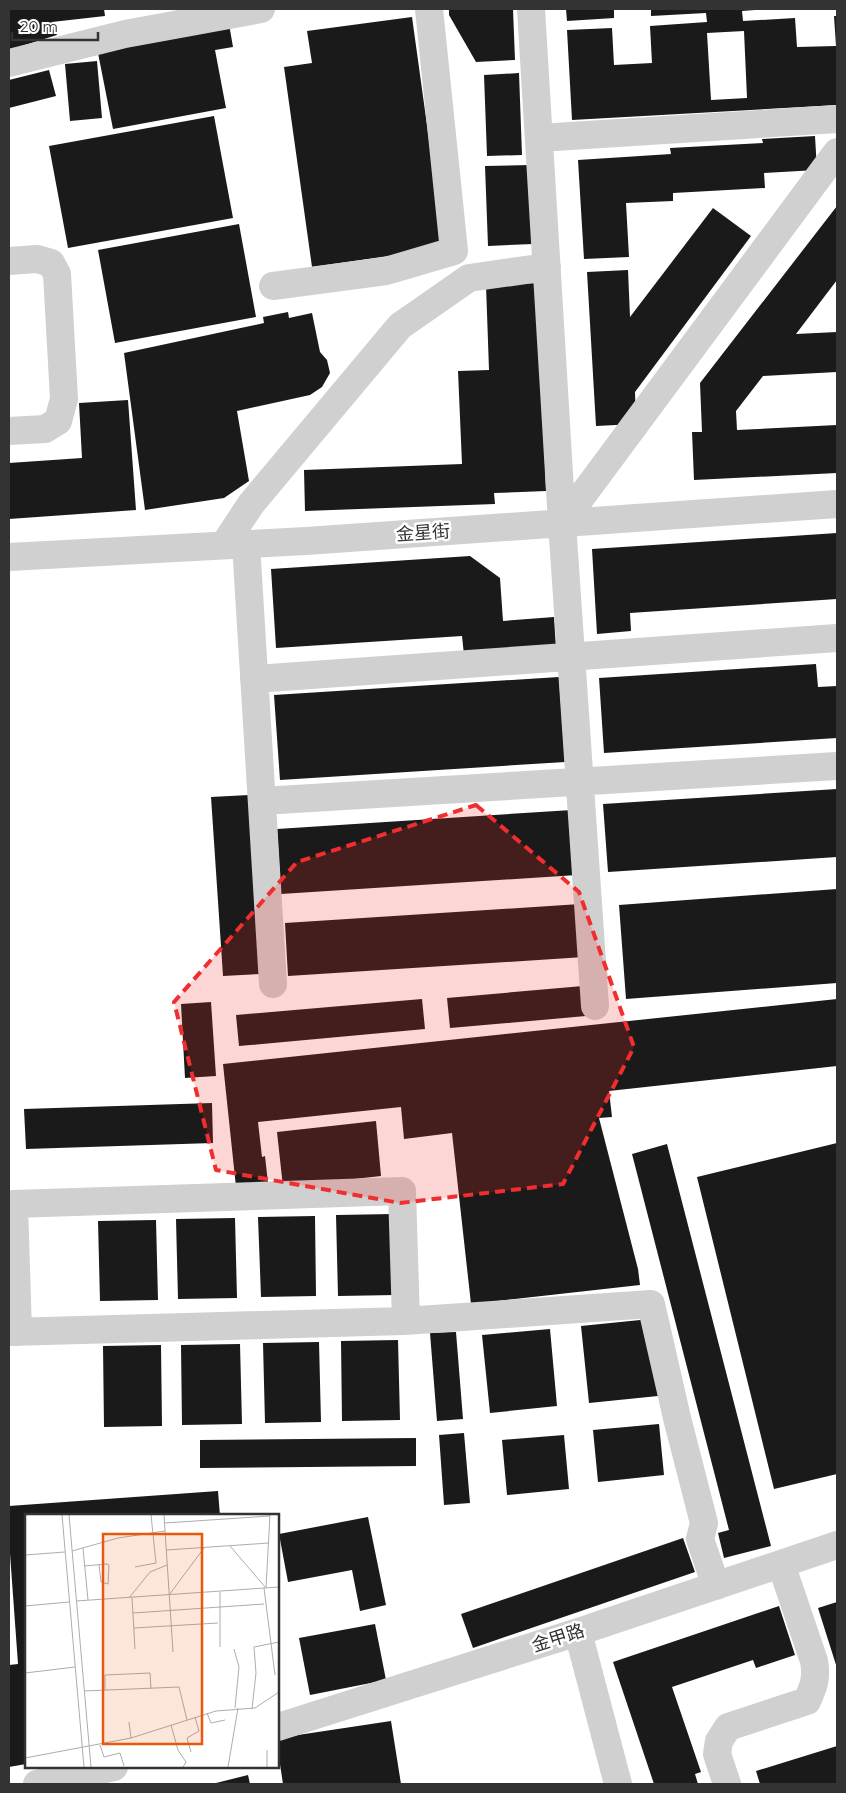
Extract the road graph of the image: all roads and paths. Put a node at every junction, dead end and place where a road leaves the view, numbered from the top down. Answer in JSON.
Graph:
{"nodes":[{"id":1,"x":260,"y":9,"type":"edge"},
{"id":2,"x":429,"y":9,"type":"edge"},
{"id":3,"x":531,"y":9,"type":"edge"},
{"id":4,"x":9,"y":63,"type":"edge"},
{"id":5,"x":837,"y":119,"type":"edge"},
{"id":6,"x":539,"y":138,"type":"junction"},
{"id":7,"x":837,"y":152,"type":"edge"},
{"id":8,"x":9,"y":261,"type":"edge"},
{"id":9,"x":547,"y":267,"type":"junction"},
{"id":10,"x":273,"y":286,"type":"dead end"},
{"id":11,"x":9,"y":431,"type":"edge"},
{"id":12,"x":837,"y":504,"type":"edge"},
{"id":13,"x":562,"y":523,"type":"junction"},
{"id":14,"x":235,"y":545,"type":"junction"},
{"id":15,"x":9,"y":557,"type":"edge"},
{"id":16,"x":837,"y":638,"type":"edge"},
{"id":17,"x":571,"y":657,"type":"junction"},
{"id":18,"x":254,"y":679,"type":"junction"},
{"id":19,"x":837,"y":766,"type":"edge"},
{"id":20,"x":580,"y":781,"type":"junction"},
{"id":21,"x":262,"y":800,"type":"junction"},
{"id":22,"x":273,"y":984,"type":"dead end"},
{"id":23,"x":595,"y":1006,"type":"dead end"},
{"id":24,"x":406,"y":1320,"type":"junction"},
{"id":25,"x":13,"y":1332,"type":"edge"},
{"id":26,"x":837,"y":1545,"type":"edge"},
{"id":27,"x":782,"y":1564,"type":"junction"},
{"id":28,"x":716,"y":1586,"type":"junction"},
{"id":29,"x":578,"y":1632,"type":"junction"},
{"id":30,"x":279,"y":1726,"type":"edge"},
{"id":31,"x":109,"y":1768,"type":"edge"},
{"id":32,"x":37,"y":1784,"type":"edge"},
{"id":33,"x":618,"y":1784,"type":"edge"},
{"id":34,"x":727,"y":1784,"type":"edge"}],
"edges":[{"from":1,"to":4,"type":"street"},
{"from":2,"to":10,"type":"street"},
{"from":3,"to":6,"type":"street"},
{"from":5,"to":6,"type":"street"},
{"from":6,"to":9,"type":"street"},
{"from":7,"to":13,"type":"street"},
{"from":8,"to":11,"type":"street"},
{"from":9,"to":13,"type":"street"},
{"from":9,"to":14,"type":"street"},
{"from":12,"to":13,"type":"street","name":"金星街"},
{"from":13,"to":14,"type":"street","name":"金星街"},
{"from":13,"to":17,"type":"street"},
{"from":14,"to":15,"type":"street","name":"金星街"},
{"from":14,"to":18,"type":"street"},
{"from":16,"to":17,"type":"street"},
{"from":17,"to":18,"type":"street"},
{"from":17,"to":20,"type":"street"},
{"from":18,"to":21,"type":"street"},
{"from":19,"to":20,"type":"street"},
{"from":20,"to":21,"type":"street"},
{"from":20,"to":23,"type":"street"},
{"from":21,"to":22,"type":"street"},
{"from":24,"to":25,"type":"street"},
{"from":24,"to":25,"type":"street"},
{"from":24,"to":28,"type":"street"},
{"from":26,"to":27,"type":"street","name":"金甲路"},
{"from":27,"to":28,"type":"street","name":"金甲路"},
{"from":27,"to":34,"type":"street"},
{"from":28,"to":29,"type":"street","name":"金甲路"},
{"from":29,"to":30,"type":"street","name":"金甲路"},
{"from":29,"to":33,"type":"street"},
{"from":31,"to":32,"type":"street"}]}
